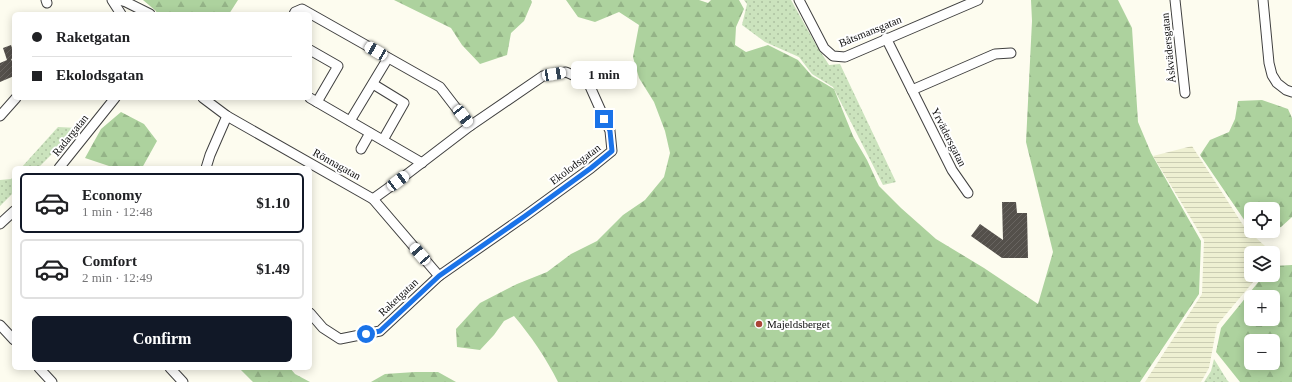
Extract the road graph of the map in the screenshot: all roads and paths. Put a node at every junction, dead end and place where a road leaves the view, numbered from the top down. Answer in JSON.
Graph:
{"nodes":[{"id":1,"x":112,"y":0,"type":"edge"},
{"id":2,"x":119,"y":0,"type":"edge"},
{"id":3,"x":799,"y":0,"type":"edge"},
{"id":4,"x":978,"y":0,"type":"edge"},
{"id":5,"x":1175,"y":0,"type":"edge"},
{"id":6,"x":1263,"y":0,"type":"edge"},
{"id":7,"x":120,"y":12,"type":"edge"},
{"id":8,"x":146,"y":12,"type":"edge"},
{"id":9,"x":295,"y":12,"type":"edge"},
{"id":10,"x":306,"y":12,"type":"edge"},
{"id":11,"x":312,"y":16,"type":"edge"},
{"id":12,"x":886,"y":38,"type":"junction"},
{"id":13,"x":312,"y":51,"type":"edge"},
{"id":14,"x":1011,"y":53,"type":"dead end"},
{"id":15,"x":388,"y":58,"type":"junction"},
{"id":16,"x":373,"y":84,"type":"junction"},
{"id":17,"x":912,"y":90,"type":"junction"},
{"id":18,"x":1292,"y":92,"type":"edge"},
{"id":19,"x":1185,"y":93,"type":"dead end"},
{"id":20,"x":14,"y":100,"type":"edge"},
{"id":21,"x":113,"y":100,"type":"edge"},
{"id":22,"x":205,"y":100,"type":"edge"},
{"id":23,"x":313,"y":100,"type":"edge"},
{"id":24,"x":0,"y":116,"type":"edge"},
{"id":25,"x":227,"y":116,"type":"junction"},
{"id":26,"x":350,"y":121,"type":"junction"},
{"id":27,"x":470,"y":126,"type":"junction"},
{"id":28,"x":370,"y":133,"type":"junction"},
{"id":29,"x":383,"y":140,"type":"junction"},
{"id":30,"x":361,"y":149,"type":"dead end"},
{"id":31,"x":422,"y":163,"type":"junction"},
{"id":32,"x":61,"y":166,"type":"edge"},
{"id":33,"x":207,"y":166,"type":"edge"},
{"id":34,"x":968,"y":193,"type":"dead end"},
{"id":35,"x":373,"y":199,"type":"junction"},
{"id":36,"x":12,"y":213,"type":"edge"},
{"id":37,"x":0,"y":224,"type":"edge"},
{"id":38,"x":439,"y":276,"type":"junction"},
{"id":39,"x":312,"y":315,"type":"edge"},
{"id":40,"x":0,"y":325,"type":"edge"},
{"id":41,"x":12,"y":338,"type":"edge"},
{"id":42,"x":41,"y":370,"type":"edge"},
{"id":43,"x":172,"y":370,"type":"edge"},
{"id":44,"x":52,"y":382,"type":"edge"},
{"id":45,"x":183,"y":382,"type":"edge"}],
"edges":[{"from":1,"to":7,"type":"street"},
{"from":2,"to":8,"type":"street"},
{"from":3,"to":12,"type":"street","name":"Båtsmansgatan"},
{"from":4,"to":12,"type":"street","name":"Båtsmansgatan"},
{"from":5,"to":19,"type":"street","name":"Åskvädersgatan"},
{"from":6,"to":18,"type":"street"},
{"from":9,"to":10,"type":"street"},
{"from":11,"to":15,"type":"street"},
{"from":12,"to":17,"type":"street","name":"Yrvädersgatan"},
{"from":13,"to":23,"type":"street"},
{"from":14,"to":17,"type":"street"},
{"from":15,"to":16,"type":"street"},
{"from":15,"to":27,"type":"street"},
{"from":16,"to":26,"type":"street"},
{"from":16,"to":29,"type":"street"},
{"from":17,"to":34,"type":"street","name":"Yrvädersgatan"},
{"from":20,"to":24,"type":"street"},
{"from":21,"to":32,"type":"street","name":"Radargatan"},
{"from":22,"to":25,"type":"street","name":"Rönnagatan"},
{"from":23,"to":26,"type":"street"},
{"from":25,"to":33,"type":"street"},
{"from":25,"to":35,"type":"street","name":"Rönnagatan"},
{"from":26,"to":28,"type":"street"},
{"from":27,"to":31,"type":"street","name":"Ekolodsgatan"},
{"from":27,"to":38,"type":"street","name":"Ekolodsgatan"},
{"from":28,"to":29,"type":"street"},
{"from":28,"to":30,"type":"street"},
{"from":29,"to":31,"type":"street"},
{"from":31,"to":35,"type":"street","name":"Ekolodsgatan"},
{"from":35,"to":38,"type":"street","name":"Rönnagatan"},
{"from":36,"to":37,"type":"street"},
{"from":38,"to":39,"type":"street","name":"Raketgatan"},
{"from":40,"to":41,"type":"street"},
{"from":42,"to":44,"type":"street"},
{"from":43,"to":45,"type":"street"}]}
